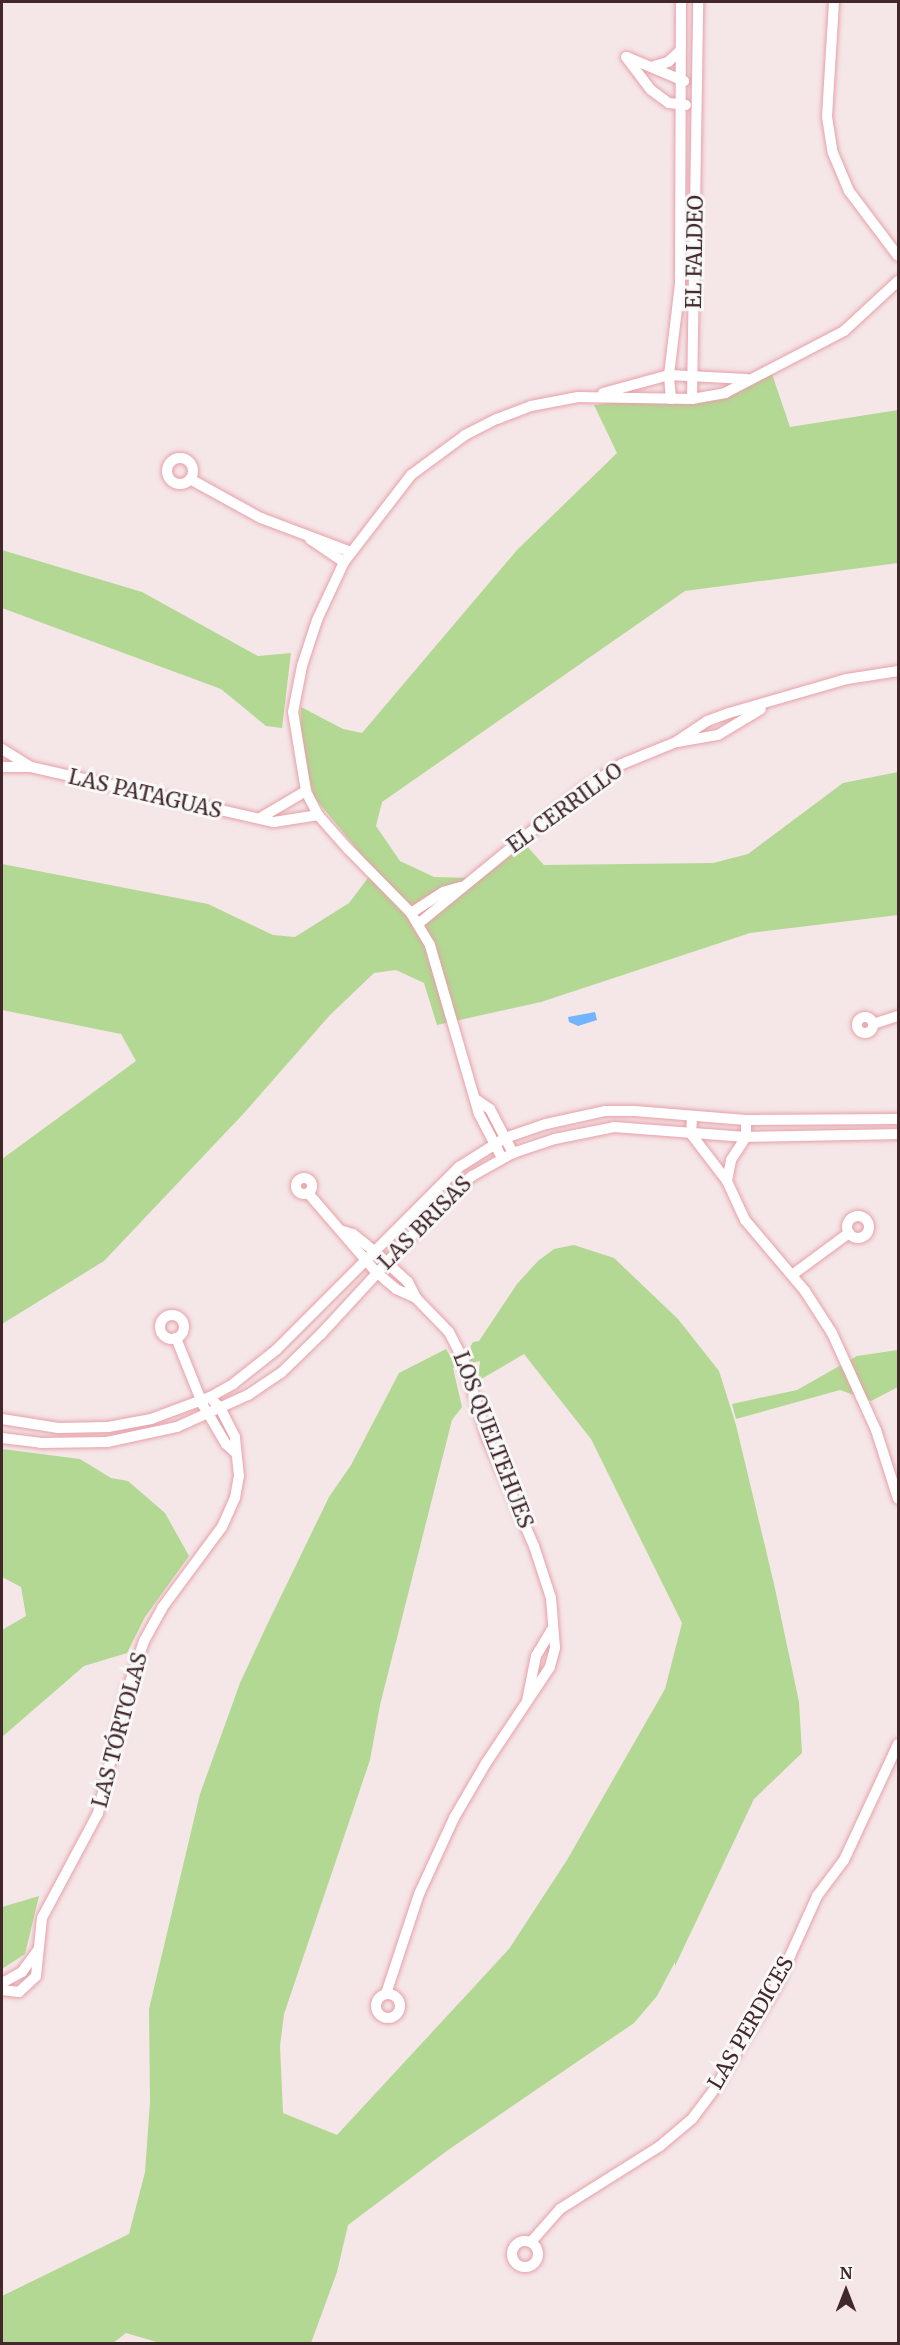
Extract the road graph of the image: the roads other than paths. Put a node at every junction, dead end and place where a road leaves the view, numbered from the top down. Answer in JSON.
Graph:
{"nodes":[{"id":1,"x":681,"y":2,"type":"edge"},
{"id":2,"x":698,"y":2,"type":"edge"},
{"id":3,"x":834,"y":2,"type":"edge"},
{"id":4,"x":680,"y":51,"type":"junction"},
{"id":5,"x":654,"y":66,"type":"junction"},
{"id":6,"x":681,"y":81,"type":"junction"},
{"id":7,"x":696,"y":81,"type":"junction"},
{"id":8,"x":696,"y":104,"type":"junction"},
{"id":9,"x":680,"y":105,"type":"junction"},
{"id":10,"x":884,"y":238,"type":"junction"},
{"id":11,"x":898,"y":243,"type":"edge"},
{"id":12,"x":898,"y":255,"type":"edge"},
{"id":13,"x":898,"y":281,"type":"edge"},
{"id":14,"x":693,"y":374,"type":"junction"},
{"id":15,"x":669,"y":375,"type":"junction"},
{"id":16,"x":747,"y":379,"type":"junction"},
{"id":17,"x":596,"y":396,"type":"junction"},
{"id":18,"x":671,"y":399,"type":"junction"},
{"id":19,"x":692,"y":399,"type":"junction"},
{"id":20,"x":190,"y":479,"type":"dead end"},
{"id":21,"x":309,"y":539,"type":"junction"},
{"id":22,"x":351,"y":552,"type":"junction"},
{"id":23,"x":344,"y":562,"type":"junction"},
{"id":24,"x":898,"y":671,"type":"edge"},
{"id":25,"x":767,"y":705,"type":"junction"},
{"id":26,"x":676,"y":742,"type":"junction"},
{"id":27,"x":2,"y":749,"type":"edge"},
{"id":28,"x":2,"y":767,"type":"edge"},
{"id":29,"x":31,"y":767,"type":"junction"},
{"id":30,"x":306,"y":791,"type":"junction"},
{"id":31,"x":318,"y":815,"type":"junction"},
{"id":32,"x":259,"y":819,"type":"junction"},
{"id":33,"x":461,"y":886,"type":"junction"},
{"id":34,"x":411,"y":913,"type":"junction"},
{"id":35,"x":418,"y":924,"type":"junction"},
{"id":36,"x":898,"y":1016,"type":"edge"},
{"id":37,"x":873,"y":1024,"type":"dead end"},
{"id":38,"x":477,"y":1100,"type":"junction"},
{"id":39,"x":692,"y":1117,"type":"junction"},
{"id":40,"x":898,"y":1119,"type":"edge"},
{"id":41,"x":746,"y":1120,"type":"junction"},
{"id":42,"x":691,"y":1134,"type":"junction"},
{"id":43,"x":898,"y":1134,"type":"edge"},
{"id":44,"x":746,"y":1137,"type":"junction"},
{"id":45,"x":505,"y":1138,"type":"junction"},
{"id":46,"x":493,"y":1145,"type":"junction"},
{"id":47,"x":513,"y":1153,"type":"junction"},
{"id":48,"x":502,"y":1158,"type":"junction"},
{"id":49,"x":727,"y":1181,"type":"junction"},
{"id":50,"x":308,"y":1193,"type":"dead end"},
{"id":51,"x":343,"y":1231,"type":"junction"},
{"id":52,"x":849,"y":1233,"type":"dead end"},
{"id":53,"x":373,"y":1250,"type":"junction"},
{"id":54,"x":363,"y":1259,"type":"junction"},
{"id":55,"x":386,"y":1262,"type":"junction"},
{"id":56,"x":376,"y":1272,"type":"junction"},
{"id":57,"x":792,"y":1275,"type":"junction"},
{"id":58,"x":416,"y":1298,"type":"junction"},
{"id":59,"x":176,"y":1338,"type":"dead end"},
{"id":60,"x":206,"y":1398,"type":"junction"},
{"id":61,"x":222,"y":1409,"type":"junction"},
{"id":62,"x":210,"y":1415,"type":"junction"},
{"id":63,"x":2,"y":1419,"type":"edge"},
{"id":64,"x":2,"y":1438,"type":"edge"},
{"id":65,"x":236,"y":1453,"type":"junction"},
{"id":66,"x":898,"y":1499,"type":"edge"},
{"id":67,"x":552,"y":1629,"type":"junction"},
{"id":68,"x":527,"y":1701,"type":"junction"},
{"id":69,"x":898,"y":1744,"type":"edge"},
{"id":70,"x":38,"y":1949,"type":"junction"},
{"id":71,"x":2,"y":1983,"type":"edge"},
{"id":72,"x":2,"y":1990,"type":"edge"},
{"id":73,"x":386,"y":1994,"type":"dead end"},
{"id":74,"x":531,"y":2242,"type":"dead end"}],
"edges":[{"from":1,"to":4,"type":"street","name":"EL FALDEO"},
{"from":2,"to":7,"type":"street","name":"EL FALDEO"},
{"from":3,"to":10,"type":"street"},
{"from":4,"to":5,"type":"street"},
{"from":4,"to":6,"type":"street","name":"EL FALDEO"},
{"from":5,"to":6,"type":"street"},
{"from":5,"to":9,"type":"street"},
{"from":6,"to":7,"type":"street"},
{"from":6,"to":9,"type":"street","name":"EL FALDEO"},
{"from":7,"to":8,"type":"street","name":"EL FALDEO"},
{"from":8,"to":9,"type":"street"},
{"from":8,"to":14,"type":"street","name":"EL FALDEO"},
{"from":9,"to":15,"type":"street","name":"EL FALDEO"},
{"from":10,"to":11,"type":"street"},
{"from":10,"to":12,"type":"street"},
{"from":13,"to":16,"type":"street"},
{"from":14,"to":15,"type":"street"},
{"from":14,"to":16,"type":"street"},
{"from":14,"to":19,"type":"street","name":"EL FALDEO"},
{"from":15,"to":17,"type":"street"},
{"from":15,"to":18,"type":"street","name":"EL FALDEO"},
{"from":16,"to":19,"type":"street"},
{"from":17,"to":18,"type":"street"},
{"from":17,"to":22,"type":"street"},
{"from":18,"to":19,"type":"street"},
{"from":20,"to":21,"type":"street"},
{"from":21,"to":22,"type":"street"},
{"from":21,"to":23,"type":"street"},
{"from":22,"to":23,"type":"street"},
{"from":23,"to":30,"type":"street"},
{"from":24,"to":25,"type":"street","name":"EL CERRILLO"},
{"from":25,"to":26,"type":"street","name":"EL CERRILLO"},
{"from":25,"to":26,"type":"street","name":"EL CERRILLO"},
{"from":26,"to":33,"type":"street","name":"EL CERRILLO"},
{"from":27,"to":29,"type":"street","name":"LAS PATAGUAS"},
{"from":28,"to":29,"type":"street","name":"LAS PATAGUAS"},
{"from":29,"to":32,"type":"street","name":"LAS PATAGUAS"},
{"from":30,"to":31,"type":"street"},
{"from":30,"to":32,"type":"street"},
{"from":31,"to":32,"type":"street","name":"LAS PATAGUAS"},
{"from":31,"to":34,"type":"street"},
{"from":33,"to":34,"type":"street","name":"EL CERRILLO"},
{"from":33,"to":35,"type":"street","name":"EL CERRILLO"},
{"from":34,"to":35,"type":"street"},
{"from":35,"to":38,"type":"street"},
{"from":36,"to":37,"type":"street"},
{"from":38,"to":45,"type":"street"},
{"from":38,"to":46,"type":"street"},
{"from":39,"to":41,"type":"street","name":"LAS BRISAS"},
{"from":39,"to":42,"type":"street"},
{"from":39,"to":45,"type":"street","name":"LAS BRISAS"},
{"from":40,"to":41,"type":"street","name":"LAS BRISAS"},
{"from":41,"to":44,"type":"street"},
{"from":42,"to":44,"type":"street","name":"LAS BRISAS"},
{"from":42,"to":47,"type":"street","name":"LAS BRISAS"},
{"from":42,"to":49,"type":"street"},
{"from":43,"to":44,"type":"street","name":"LAS BRISAS"},
{"from":44,"to":49,"type":"street"},
{"from":45,"to":46,"type":"street","name":"LAS BRISAS"},
{"from":45,"to":47,"type":"street"},
{"from":46,"to":48,"type":"street"},
{"from":46,"to":53,"type":"street","name":"LAS BRISAS"},
{"from":47,"to":48,"type":"street","name":"LAS BRISAS"},
{"from":48,"to":55,"type":"street","name":"LAS BRISAS"},
{"from":49,"to":57,"type":"street"},
{"from":50,"to":51,"type":"street","name":"LOS QUELTEHUES"},
{"from":51,"to":53,"type":"street","name":"LOS QUELTEHUES"},
{"from":51,"to":54,"type":"street","name":"LOS QUELTEHUES"},
{"from":52,"to":57,"type":"street"},
{"from":53,"to":54,"type":"street","name":"LAS BRISAS"},
{"from":53,"to":55,"type":"street","name":"LOS QUELTEHUES"},
{"from":54,"to":56,"type":"street","name":"LOS QUELTEHUES"},
{"from":54,"to":60,"type":"street","name":"LAS BRISAS"},
{"from":55,"to":56,"type":"street","name":"LAS BRISAS"},
{"from":55,"to":58,"type":"street","name":"LOS QUELTEHUES"},
{"from":56,"to":58,"type":"street","name":"LOS QUELTEHUES"},
{"from":56,"to":61,"type":"street","name":"LAS BRISAS"},
{"from":57,"to":66,"type":"street"},
{"from":58,"to":67,"type":"street","name":"LOS QUELTEHUES"},
{"from":59,"to":60,"type":"street","name":"LAS TÓRTOLAS"},
{"from":60,"to":61,"type":"street","name":"LAS TÓRTOLAS"},
{"from":60,"to":62,"type":"street","name":"LAS TÓRTOLAS"},
{"from":60,"to":63,"type":"street","name":"LAS BRISAS"},
{"from":61,"to":62,"type":"street","name":"LAS BRISAS"},
{"from":61,"to":65,"type":"street","name":"LAS TÓRTOLAS"},
{"from":62,"to":64,"type":"street","name":"LAS BRISAS"},
{"from":62,"to":65,"type":"street","name":"LAS TÓRTOLAS"},
{"from":65,"to":70,"type":"street","name":"LAS TÓRTOLAS"},
{"from":67,"to":68,"type":"street","name":"LOS QUELTEHUES"},
{"from":67,"to":68,"type":"street","name":"LOS QUELTEHUES"},
{"from":68,"to":73,"type":"street","name":"LOS QUELTEHUES"},
{"from":69,"to":74,"type":"street","name":"LAS PERDICES"},
{"from":70,"to":71,"type":"street","name":"LAS TÓRTOLAS"},
{"from":70,"to":72,"type":"street","name":"LAS TÓRTOLAS"}]}
